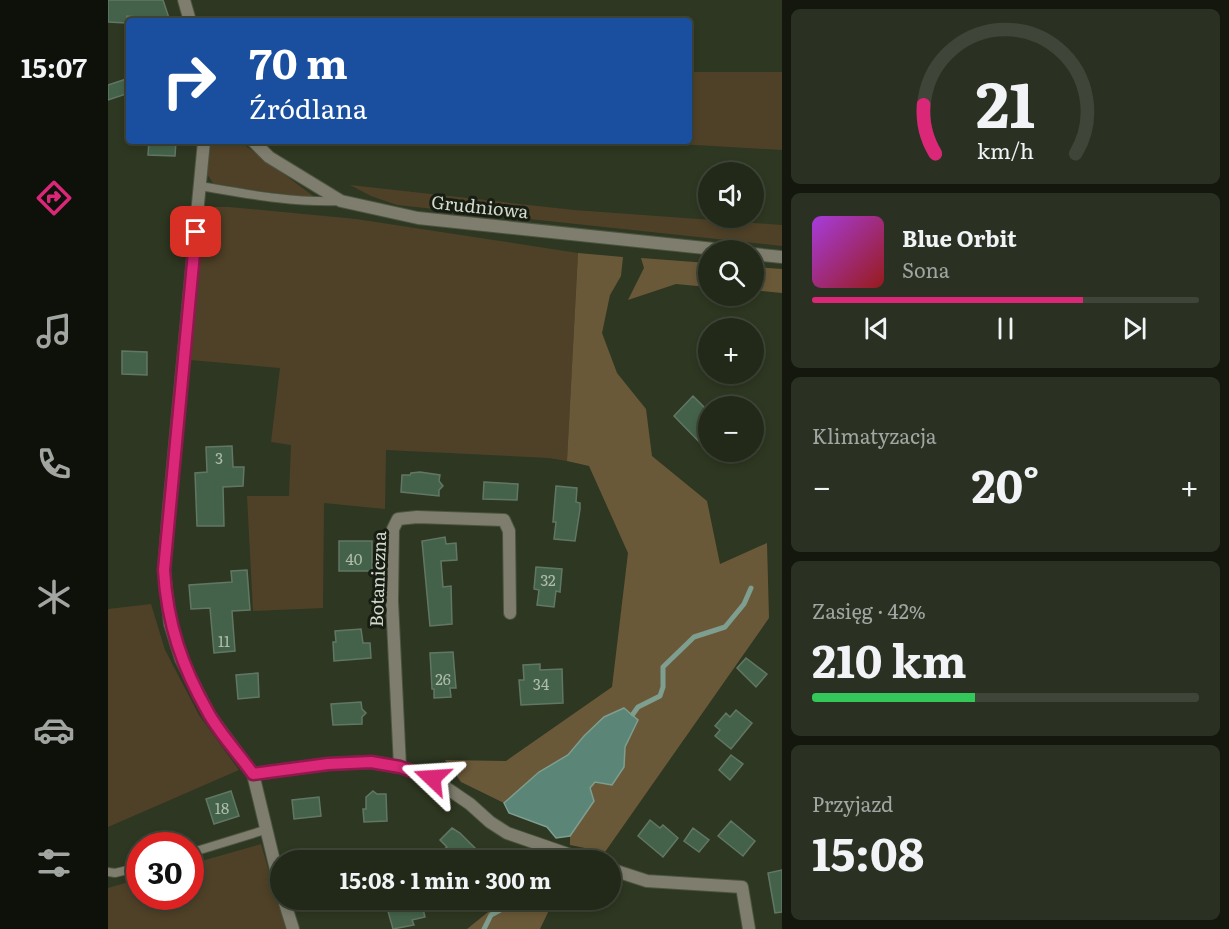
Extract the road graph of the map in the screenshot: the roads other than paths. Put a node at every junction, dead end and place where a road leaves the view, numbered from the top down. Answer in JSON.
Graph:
{"nodes":[{"id":1,"x":184,"y":0,"type":"edge"},
{"id":2,"x":189,"y":18,"type":"edge"},
{"id":3,"x":204,"y":144,"type":"edge"},
{"id":4,"x":256,"y":144,"type":"edge"},
{"id":5,"x":200,"y":186,"type":"junction"},
{"id":6,"x":341,"y":201,"type":"junction"},
{"id":7,"x":698,"y":247,"type":"edge"},
{"id":8,"x":764,"y":255,"type":"edge"},
{"id":9,"x":782,"y":257,"type":"edge"},
{"id":10,"x":510,"y":613,"type":"dead end"},
{"id":11,"x":400,"y":767,"type":"junction"},
{"id":12,"x":253,"y":774,"type":"junction"},
{"id":13,"x":268,"y":829,"type":"junction"},
{"id":14,"x":204,"y":849,"type":"edge"},
{"id":15,"x":272,"y":850,"type":"edge"},
{"id":16,"x":556,"y":850,"type":"edge"},
{"id":17,"x":126,"y":870,"type":"edge"},
{"id":18,"x":108,"y":872,"type":"edge"},
{"id":19,"x":621,"y":873,"type":"edge"},
{"id":20,"x":287,"y":910,"type":"edge"},
{"id":21,"x":293,"y":929,"type":"edge"},
{"id":22,"x":749,"y":929,"type":"edge"}],
"edges":[{"from":1,"to":2,"type":"street"},
{"from":3,"to":5,"type":"street"},
{"from":4,"to":6,"type":"street","name":"Grudniowa"},
{"from":5,"to":6,"type":"lane"},
{"from":5,"to":12,"type":"street"},
{"from":6,"to":7,"type":"street","name":"Grudniowa"},
{"from":8,"to":9,"type":"street"},
{"from":10,"to":11,"type":"street","name":"Botaniczna"},
{"from":11,"to":12,"type":"street"},
{"from":11,"to":16,"type":"street"},
{"from":12,"to":13,"type":"street"},
{"from":13,"to":14,"type":"lane"},
{"from":13,"to":15,"type":"street"},
{"from":17,"to":18,"type":"lane"},
{"from":19,"to":22,"type":"street"},
{"from":20,"to":21,"type":"street"}]}
